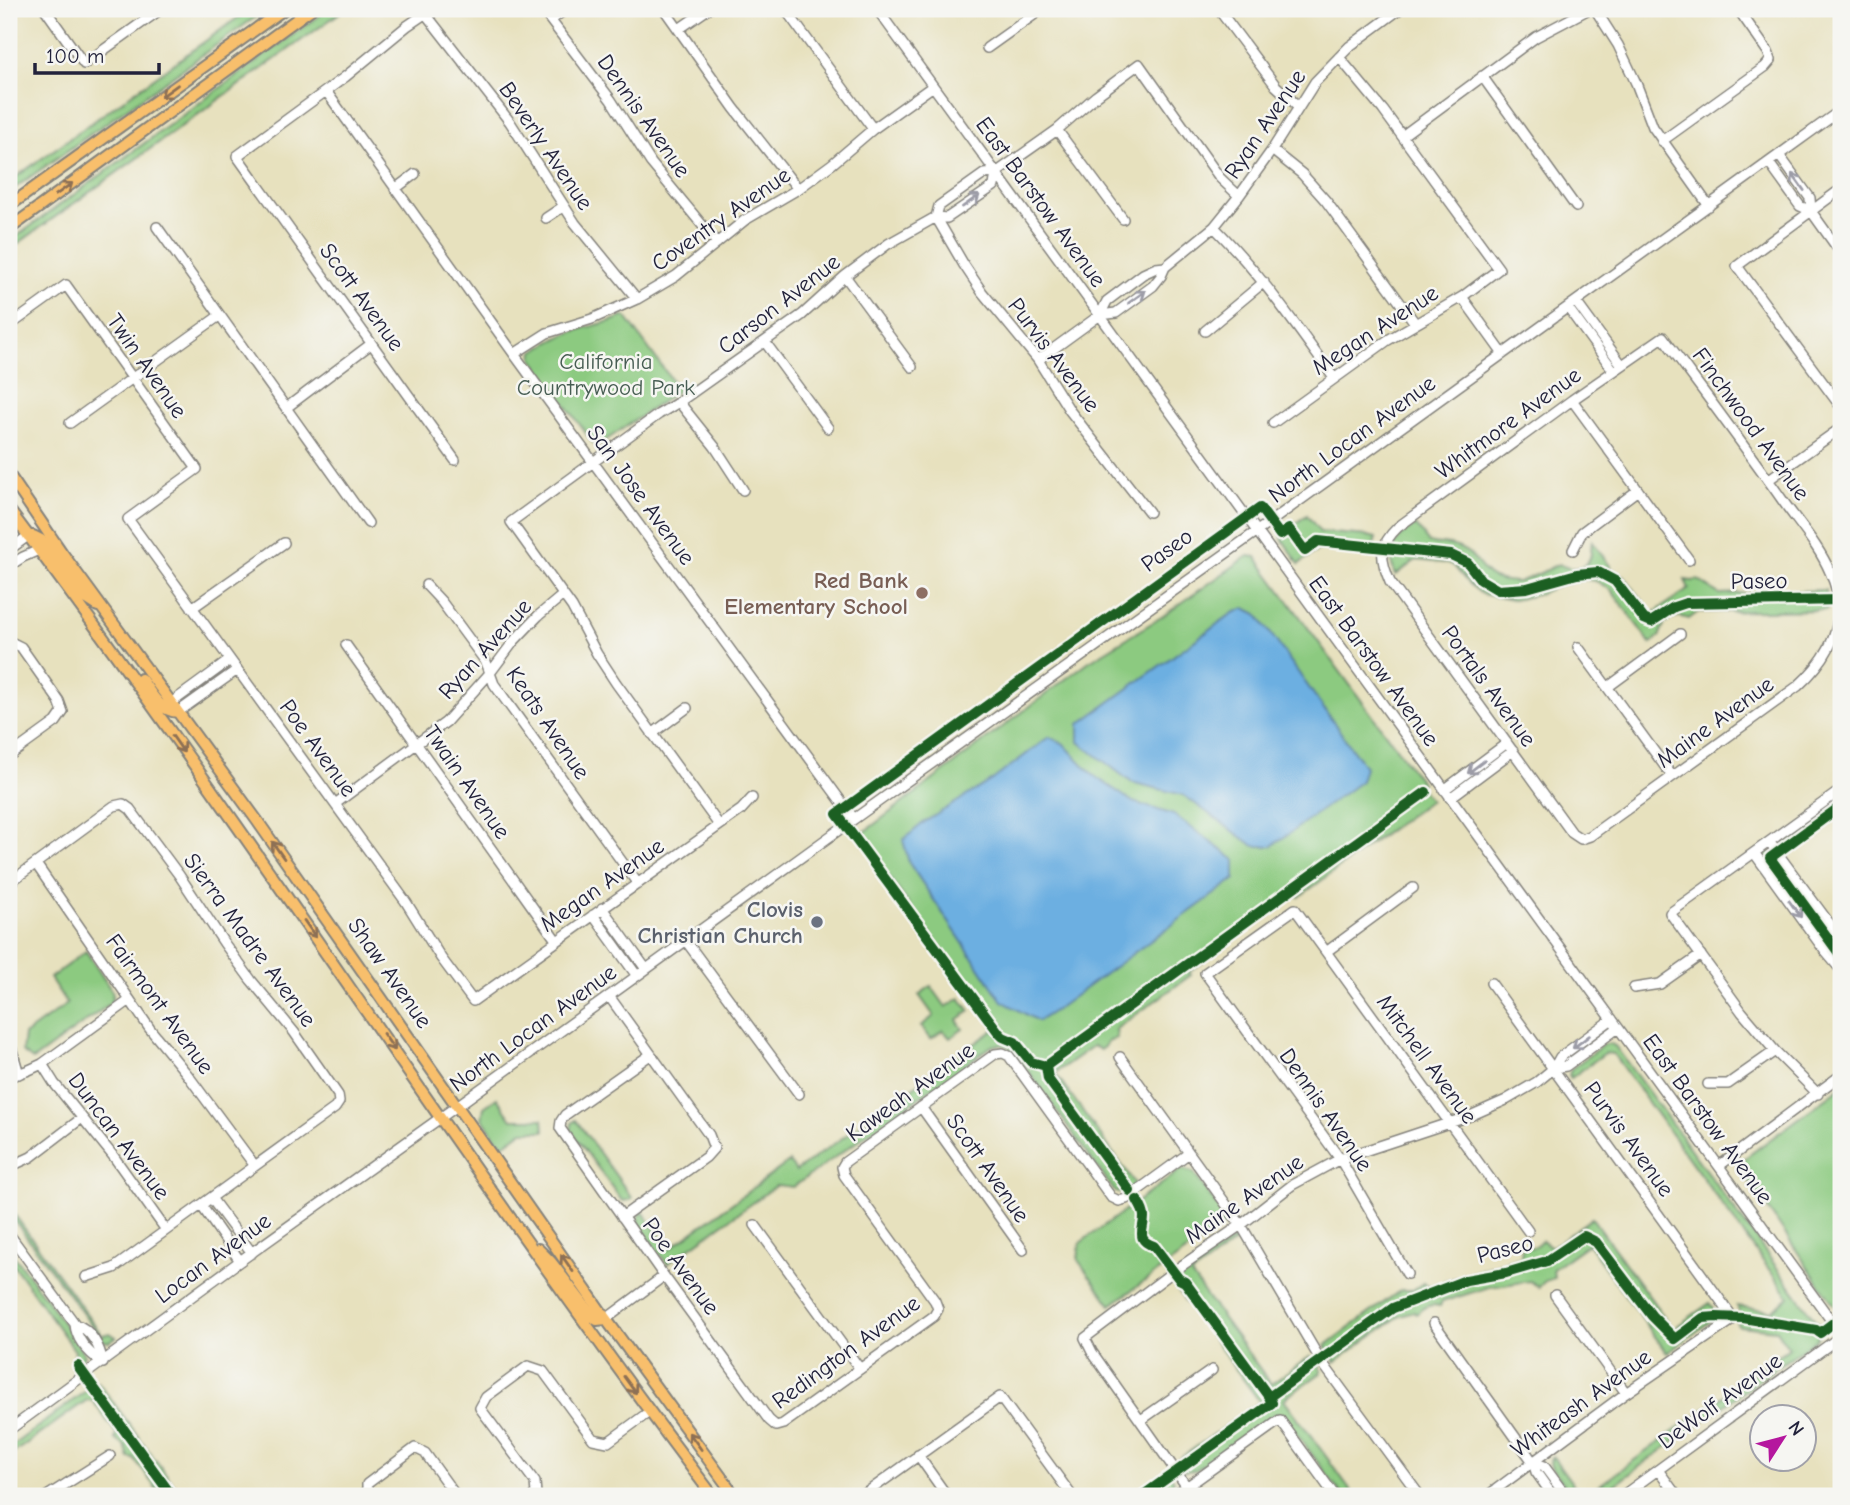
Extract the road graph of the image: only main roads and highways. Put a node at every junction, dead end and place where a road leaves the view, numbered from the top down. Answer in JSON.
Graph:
{"nodes":[{"id":1,"x":284,"y":9,"type":"edge"},
{"id":2,"x":311,"y":9,"type":"edge"},
{"id":3,"x":9,"y":206,"type":"edge"},
{"id":4,"x":9,"y":229,"type":"edge"},
{"id":5,"x":9,"y":475,"type":"edge"},
{"id":6,"x":9,"y":510,"type":"edge"},
{"id":7,"x":28,"y":536,"type":"junction"},
{"id":8,"x":103,"y":610,"type":"junction"},
{"id":9,"x":103,"y":638,"type":"junction"},
{"id":10,"x":175,"y":708,"type":"junction"},
{"id":11,"x":524,"y":1237,"type":"junction"},
{"id":12,"x":606,"y":1319,"type":"junction"},
{"id":13,"x":713,"y":1496,"type":"edge"},
{"id":14,"x":736,"y":1496,"type":"edge"}],
"edges":[{"from":1,"to":3,"type":"main road","one_way":true},
{"from":4,"to":2,"type":"main road","one_way":true},
{"from":5,"to":8,"type":"main road","name":"Shaw Avenue"},
{"from":6,"to":7,"type":"main road","name":"Shaw Avenue"},
{"from":7,"to":8,"type":"main road"},
{"from":7,"to":9,"type":"main road","name":"Shaw Avenue"},
{"from":8,"to":10,"type":"main road","name":"Shaw Avenue"},
{"from":9,"to":10,"type":"main road"},
{"from":9,"to":11,"type":"main road","name":"Shaw Avenue","one_way":true},
{"from":12,"to":10,"type":"main road","name":"Shaw Avenue","one_way":true},
{"from":11,"to":12,"type":"main road"},
{"from":11,"to":13,"type":"main road","name":"Shaw Avenue","one_way":true},
{"from":14,"to":12,"type":"main road","name":"Shaw Avenue","one_way":true}]}
